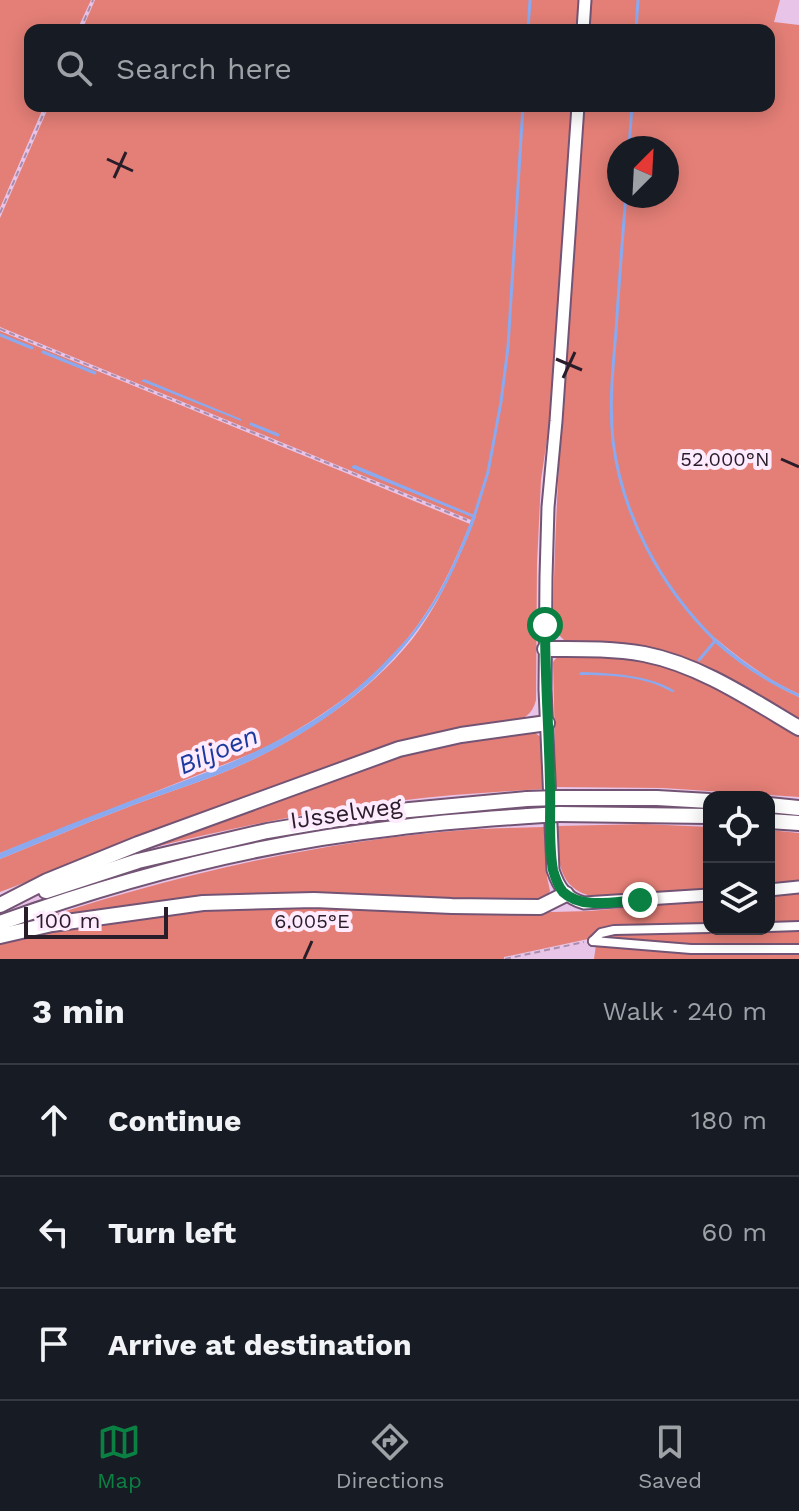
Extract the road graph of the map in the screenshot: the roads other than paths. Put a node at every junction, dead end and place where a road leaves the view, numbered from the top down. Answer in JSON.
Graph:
{"nodes":[{"id":1,"x":585,"y":0,"type":"edge"},
{"id":2,"x":583,"y":24,"type":"edge"},
{"id":3,"x":578,"y":112,"type":"edge"},
{"id":4,"x":545,"y":649,"type":"junction"},
{"id":5,"x":547,"y":723,"type":"junction"},
{"id":6,"x":799,"y":728,"type":"edge"},
{"id":7,"x":703,"y":801,"type":"edge"},
{"id":8,"x":775,"y":806,"type":"edge"},
{"id":9,"x":799,"y":808,"type":"edge"},
{"id":10,"x":703,"y":816,"type":"edge"},
{"id":11,"x":775,"y":821,"type":"edge"},
{"id":12,"x":799,"y":823,"type":"edge"},
{"id":13,"x":799,"y":887,"type":"edge"},
{"id":14,"x":775,"y":889,"type":"edge"},
{"id":15,"x":566,"y":894,"type":"junction"},
{"id":16,"x":703,"y":895,"type":"edge"},
{"id":17,"x":0,"y":905,"type":"edge"},
{"id":18,"x":0,"y":923,"type":"edge"},
{"id":19,"x":799,"y":926,"type":"edge"},
{"id":20,"x":775,"y":927,"type":"edge"},
{"id":21,"x":703,"y":928,"type":"edge"},
{"id":22,"x":0,"y":936,"type":"edge"},
{"id":23,"x":799,"y":949,"type":"edge"}],
"edges":[{"from":1,"to":2,"type":"main road"},
{"from":3,"to":4,"type":"main road"},
{"from":4,"to":5,"type":"main road"},
{"from":4,"to":6,"type":"highway"},
{"from":5,"to":15,"type":"main road"},
{"from":5,"to":17,"type":"highway"},
{"from":7,"to":17,"type":"highway","name":"IJsselweg","bridge":true},
{"from":8,"to":9,"type":"highway"},
{"from":10,"to":18,"type":"highway","name":"IJsselweg","bridge":true},
{"from":11,"to":12,"type":"highway"},
{"from":13,"to":14,"type":"main road"},
{"from":15,"to":16,"type":"main road"},
{"from":15,"to":22,"type":"highway"},
{"from":19,"to":20,"type":"street"},
{"from":21,"to":23,"type":"street"}]}
